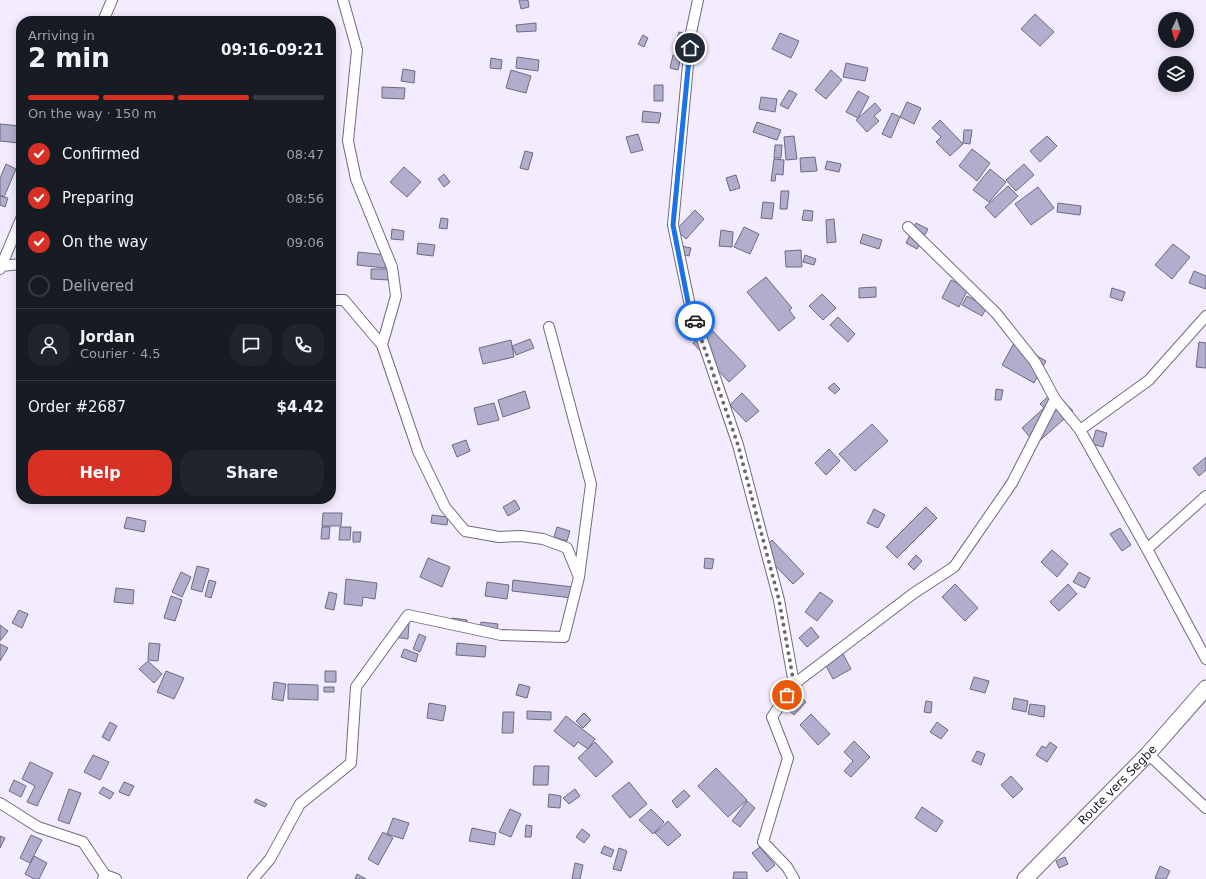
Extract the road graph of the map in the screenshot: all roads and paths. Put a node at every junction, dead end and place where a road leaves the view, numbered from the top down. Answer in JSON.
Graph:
{"nodes":[{"id":1,"x":112,"y":0,"type":"edge"},
{"id":2,"x":343,"y":0,"type":"edge"},
{"id":3,"x":698,"y":0,"type":"edge"},
{"id":4,"x":105,"y":16,"type":"edge"},
{"id":5,"x":908,"y":227,"type":"dead end"},
{"id":6,"x":16,"y":231,"type":"edge"},
{"id":7,"x":16,"y":265,"type":"edge"},
{"id":8,"x":1,"y":267,"type":"edge"},
{"id":9,"x":336,"y":300,"type":"edge"},
{"id":10,"x":1206,"y":316,"type":"edge"},
{"id":11,"x":549,"y":327,"type":"dead end"},
{"id":12,"x":382,"y":345,"type":"junction"},
{"id":13,"x":1055,"y":399,"type":"junction"},
{"id":14,"x":1080,"y":430,"type":"junction"},
{"id":15,"x":1206,"y":496,"type":"edge"},
{"id":16,"x":1148,"y":549,"type":"junction"},
{"id":17,"x":579,"y":577,"type":"junction"},
{"id":18,"x":1206,"y":659,"type":"edge"},
{"id":19,"x":794,"y":684,"type":"junction"},
{"id":20,"x":1206,"y":688,"type":"edge"},
{"id":21,"x":1148,"y":754,"type":"junction"},
{"id":22,"x":0,"y":803,"type":"edge"},
{"id":23,"x":1206,"y":808,"type":"edge"},
{"id":24,"x":104,"y":877,"type":"edge"},
{"id":25,"x":116,"y":879,"type":"edge"},
{"id":26,"x":252,"y":879,"type":"edge"},
{"id":27,"x":794,"y":879,"type":"edge"},
{"id":28,"x":1025,"y":879,"type":"edge"}],
"edges":[{"from":1,"to":4,"type":"street"},
{"from":2,"to":12,"type":"street"},
{"from":3,"to":19,"type":"street"},
{"from":5,"to":13,"type":"street"},
{"from":6,"to":8,"type":"street"},
{"from":7,"to":8,"type":"street"},
{"from":9,"to":12,"type":"street"},
{"from":10,"to":14,"type":"street"},
{"from":11,"to":17,"type":"street"},
{"from":12,"to":17,"type":"street"},
{"from":13,"to":14,"type":"street"},
{"from":13,"to":19,"type":"street"},
{"from":14,"to":16,"type":"street"},
{"from":15,"to":16,"type":"street"},
{"from":16,"to":18,"type":"street"},
{"from":17,"to":26,"type":"street"},
{"from":19,"to":27,"type":"street"},
{"from":20,"to":21,"type":"main road","name":"Route vers Segbe"},
{"from":21,"to":23,"type":"street"},
{"from":21,"to":28,"type":"main road","name":"Route vers Segbe"},
{"from":22,"to":24,"type":"street"},
{"from":24,"to":25,"type":"street"}]}
